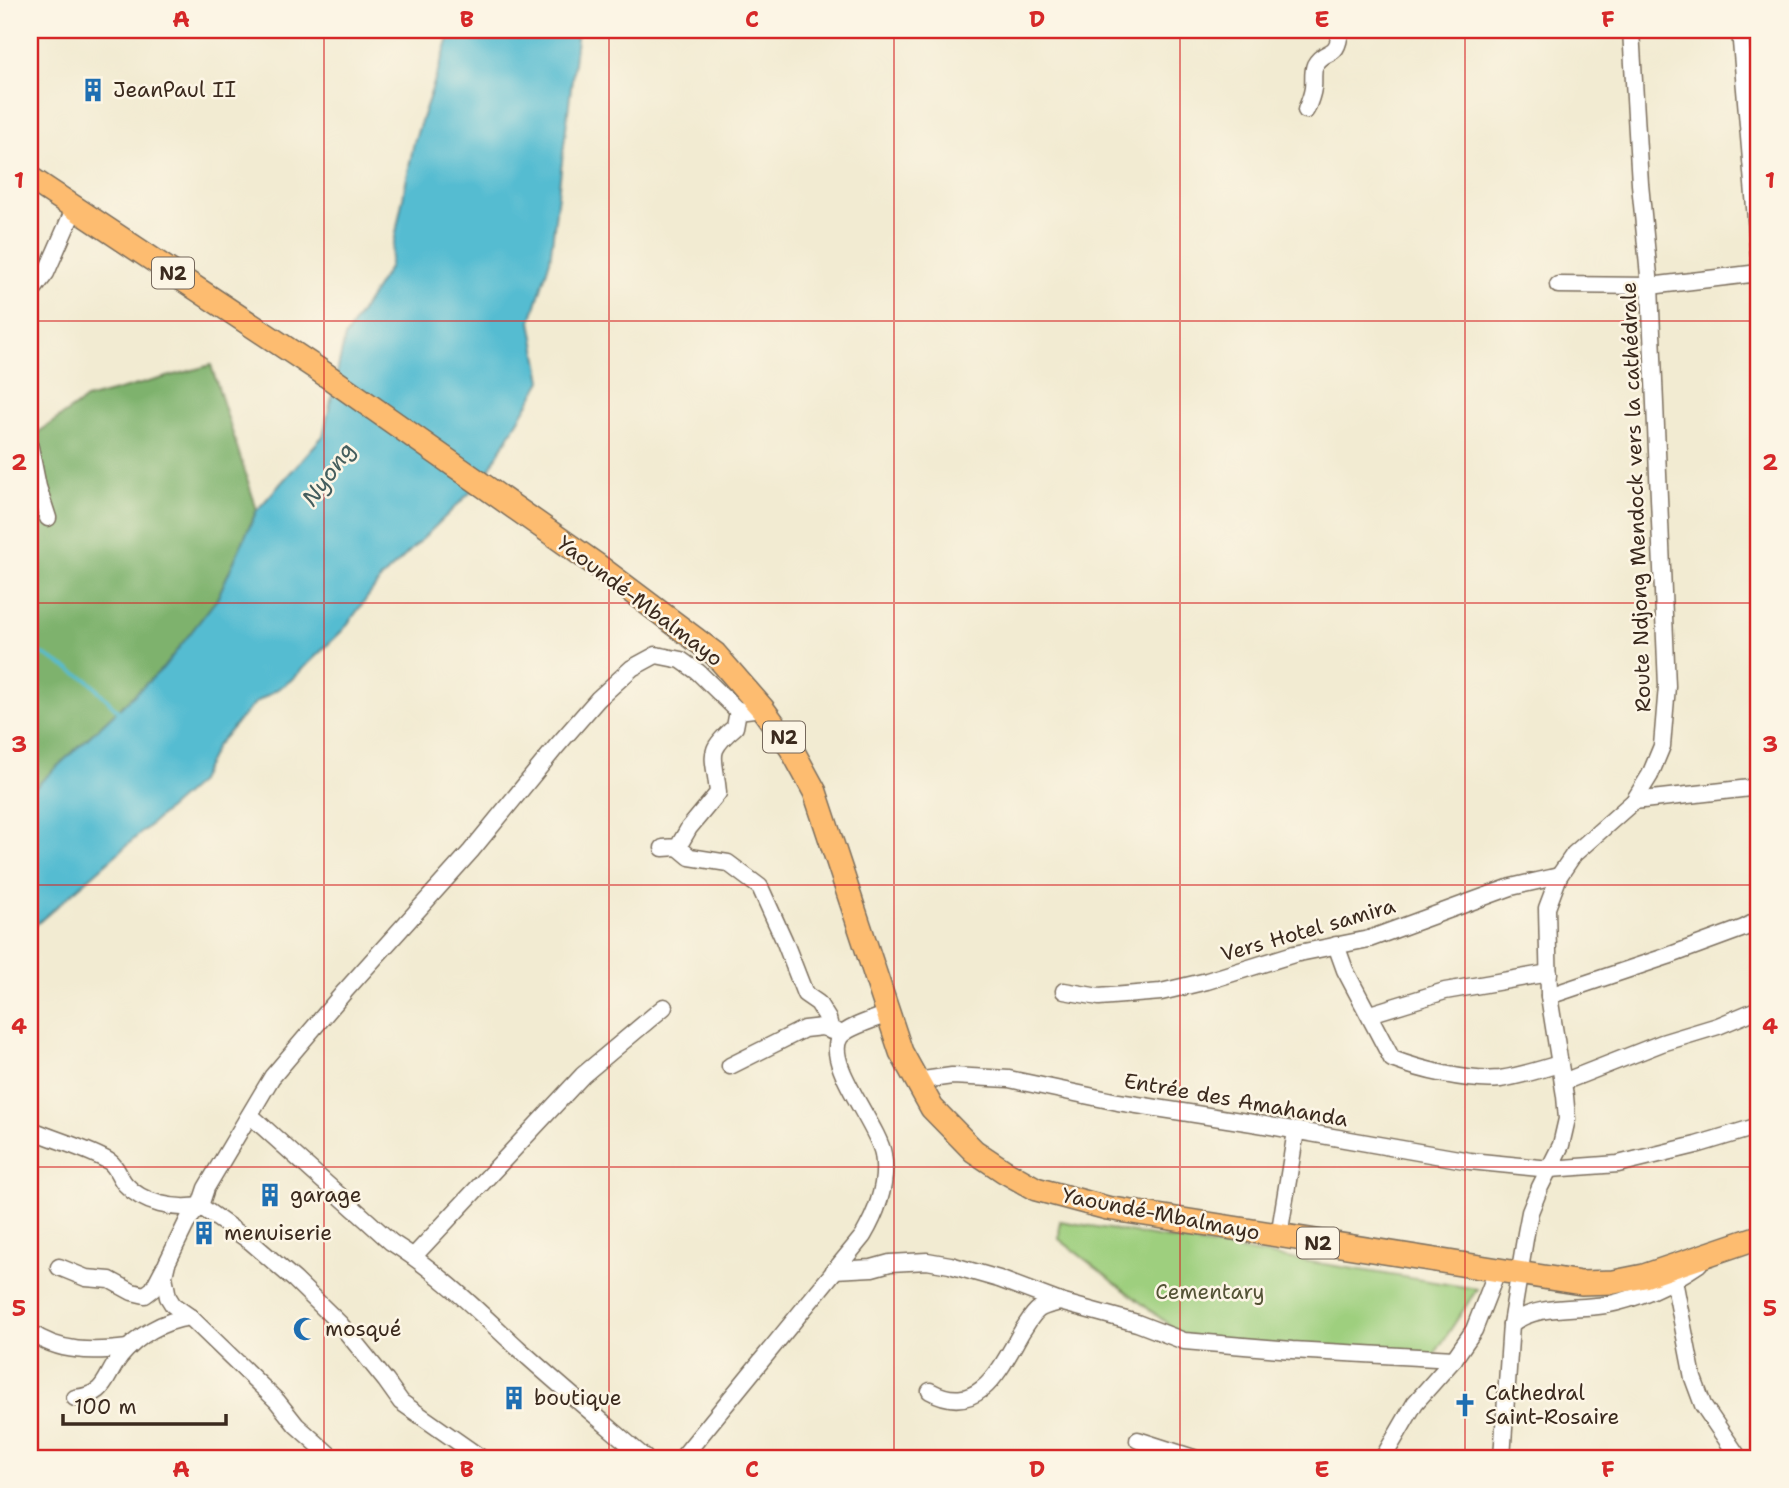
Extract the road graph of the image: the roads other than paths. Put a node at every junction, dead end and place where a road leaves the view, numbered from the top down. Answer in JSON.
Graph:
{"nodes":[{"id":1,"x":1340,"y":30,"type":"edge"},
{"id":2,"x":1631,"y":30,"type":"edge"},
{"id":3,"x":1740,"y":30,"type":"edge"},
{"id":4,"x":1306,"y":110,"type":"dead end"},
{"id":5,"x":30,"y":178,"type":"edge"},
{"id":6,"x":75,"y":207,"type":"junction"},
{"id":7,"x":1759,"y":256,"type":"edge"},
{"id":8,"x":1759,"y":273,"type":"edge"},
{"id":9,"x":1558,"y":285,"type":"dead end"},
{"id":10,"x":1650,"y":286,"type":"junction"},
{"id":11,"x":30,"y":294,"type":"edge"},
{"id":12,"x":30,"y":447,"type":"edge"},
{"id":13,"x":48,"y":518,"type":"dead end"},
{"id":14,"x":762,"y":708,"type":"junction"},
{"id":15,"x":738,"y":711,"type":"junction"},
{"id":16,"x":1759,"y":787,"type":"edge"},
{"id":17,"x":1634,"y":802,"type":"junction"},
{"id":18,"x":1559,"y":876,"type":"junction"},
{"id":19,"x":1759,"y":920,"type":"edge"},
{"id":20,"x":1336,"y":945,"type":"junction"},
{"id":21,"x":1549,"y":973,"type":"junction"},
{"id":22,"x":1064,"y":991,"type":"dead end"},
{"id":23,"x":1549,"y":996,"type":"junction"},
{"id":24,"x":664,"y":1007,"type":"dead end"},
{"id":25,"x":1759,"y":1010,"type":"edge"},
{"id":26,"x":888,"y":1014,"type":"junction"},
{"id":27,"x":1370,"y":1014,"type":"junction"},
{"id":28,"x":838,"y":1032,"type":"junction"},
{"id":29,"x":1559,"y":1065,"type":"junction"},
{"id":30,"x":730,"y":1066,"type":"dead end"},
{"id":31,"x":916,"y":1081,"type":"junction"},
{"id":32,"x":1563,"y":1082,"type":"junction"},
{"id":33,"x":250,"y":1115,"type":"junction"},
{"id":34,"x":1759,"y":1126,"type":"edge"},
{"id":35,"x":30,"y":1129,"type":"edge"},
{"id":36,"x":1296,"y":1130,"type":"junction"},
{"id":37,"x":1550,"y":1169,"type":"junction"},
{"id":38,"x":200,"y":1206,"type":"junction"},
{"id":39,"x":1279,"y":1236,"type":"junction"},
{"id":40,"x":1759,"y":1237,"type":"edge"},
{"id":41,"x":1718,"y":1251,"type":"junction"},
{"id":42,"x":414,"y":1256,"type":"junction"},
{"id":43,"x":167,"y":1263,"type":"junction"},
{"id":44,"x":59,"y":1267,"type":"dead end"},
{"id":45,"x":834,"y":1270,"type":"junction"},
{"id":46,"x":1497,"y":1271,"type":"junction"},
{"id":47,"x":1521,"y":1274,"type":"junction"},
{"id":48,"x":1674,"y":1280,"type":"junction"},
{"id":49,"x":1060,"y":1303,"type":"junction"},
{"id":50,"x":190,"y":1317,"type":"junction"},
{"id":51,"x":1511,"y":1324,"type":"junction"},
{"id":52,"x":30,"y":1332,"type":"edge"},
{"id":53,"x":128,"y":1348,"type":"junction"},
{"id":54,"x":1454,"y":1359,"type":"junction"},
{"id":55,"x":930,"y":1391,"type":"dead end"},
{"id":56,"x":75,"y":1398,"type":"dead end"},
{"id":57,"x":1138,"y":1440,"type":"dead end"},
{"id":58,"x":333,"y":1458,"type":"edge"},
{"id":59,"x":481,"y":1458,"type":"edge"},
{"id":60,"x":645,"y":1458,"type":"edge"},
{"id":61,"x":682,"y":1458,"type":"edge"},
{"id":62,"x":1194,"y":1458,"type":"edge"},
{"id":63,"x":1383,"y":1458,"type":"edge"},
{"id":64,"x":1502,"y":1458,"type":"edge"},
{"id":65,"x":1739,"y":1458,"type":"edge"}],
"edges":[{"from":1,"to":4,"type":"street"},
{"from":2,"to":10,"type":"street","name":"Route Ndjong Mendock vers la cathédrale"},
{"from":3,"to":7,"type":"street"},
{"from":5,"to":6,"type":"highway","number":"N2"},
{"from":6,"to":11,"type":"street"},
{"from":6,"to":14,"type":"highway","name":"Yaoundé-Mbalmayo","number":"N2"},
{"from":8,"to":10,"type":"street"},
{"from":9,"to":10,"type":"street"},
{"from":10,"to":17,"type":"street","name":"Route Ndjong Mendock vers la cathédrale"},
{"from":12,"to":13,"type":"street"},
{"from":14,"to":15,"type":"street"},
{"from":14,"to":26,"type":"highway","name":"Yaoundé-Mbalmayo","number":"N2"},
{"from":15,"to":28,"type":"street"},
{"from":15,"to":33,"type":"street"},
{"from":16,"to":17,"type":"street"},
{"from":17,"to":18,"type":"street","name":"Route Ndjong Mendock vers la cathédrale"},
{"from":18,"to":20,"type":"street","name":"Vers Hotel samira"},
{"from":18,"to":21,"type":"street","name":"Route Ndjong Mendock vers la cathédrale"},
{"from":19,"to":23,"type":"street"},
{"from":20,"to":22,"type":"street","name":"Vers Hotel samira"},
{"from":20,"to":27,"type":"street"},
{"from":21,"to":23,"type":"street","name":"Route Ndjong Mendock vers la cathédrale"},
{"from":21,"to":27,"type":"street"},
{"from":23,"to":29,"type":"street","name":"Route Ndjong Mendock vers la cathédrale"},
{"from":24,"to":42,"type":"street"},
{"from":25,"to":32,"type":"street"},
{"from":26,"to":28,"type":"street"},
{"from":26,"to":31,"type":"highway","name":"Yaoundé-Mbalmayo","number":"N2"},
{"from":27,"to":29,"type":"street"},
{"from":28,"to":30,"type":"street"},
{"from":28,"to":45,"type":"street"},
{"from":29,"to":32,"type":"street","name":"Route Ndjong Mendock vers la cathédrale"},
{"from":31,"to":36,"type":"street","name":"Entrée des Amahanda"},
{"from":31,"to":39,"type":"highway","name":"Yaoundé-Mbalmayo","number":"N2"},
{"from":32,"to":37,"type":"street","name":"Route Ndjong Mendock vers la cathédrale"},
{"from":33,"to":38,"type":"street"},
{"from":33,"to":42,"type":"street"},
{"from":34,"to":37,"type":"street","name":"Entrée des Amahanda"},
{"from":35,"to":38,"type":"street"},
{"from":36,"to":37,"type":"street","name":"Entrée des Amahanda"},
{"from":36,"to":39,"type":"street"},
{"from":37,"to":47,"type":"street","name":"Route Ndjong Mendock vers la cathédrale"},
{"from":38,"to":43,"type":"street"},
{"from":38,"to":59,"type":"street"},
{"from":39,"to":46,"type":"highway","name":"Yaoundé-Mbalmayo","number":"N2"},
{"from":40,"to":41,"type":"highway","name":"Yaoundé-Mbalmayo","number":"N2"},
{"from":41,"to":47,"type":"highway","name":"Yaoundé-Mbalmayo","number":"N2"},
{"from":41,"to":48,"type":"street"},
{"from":42,"to":60,"type":"street"},
{"from":43,"to":44,"type":"street"},
{"from":43,"to":50,"type":"street"},
{"from":45,"to":49,"type":"street"},
{"from":45,"to":61,"type":"street"},
{"from":46,"to":47,"type":"highway","name":"Yaoundé-Mbalmayo","number":"N2"},
{"from":46,"to":54,"type":"street"},
{"from":47,"to":51,"type":"street","name":"Route Ndjong Mendock vers la cathédrale"},
{"from":48,"to":51,"type":"street"},
{"from":48,"to":65,"type":"street"},
{"from":49,"to":54,"type":"street"},
{"from":49,"to":55,"type":"street"},
{"from":50,"to":53,"type":"street"},
{"from":50,"to":58,"type":"street"},
{"from":51,"to":64,"type":"street","name":"Route Ndjong Mendock vers la cathédrale"},
{"from":52,"to":53,"type":"street"},
{"from":53,"to":56,"type":"street"},
{"from":54,"to":63,"type":"street"},
{"from":57,"to":62,"type":"street"}]}
